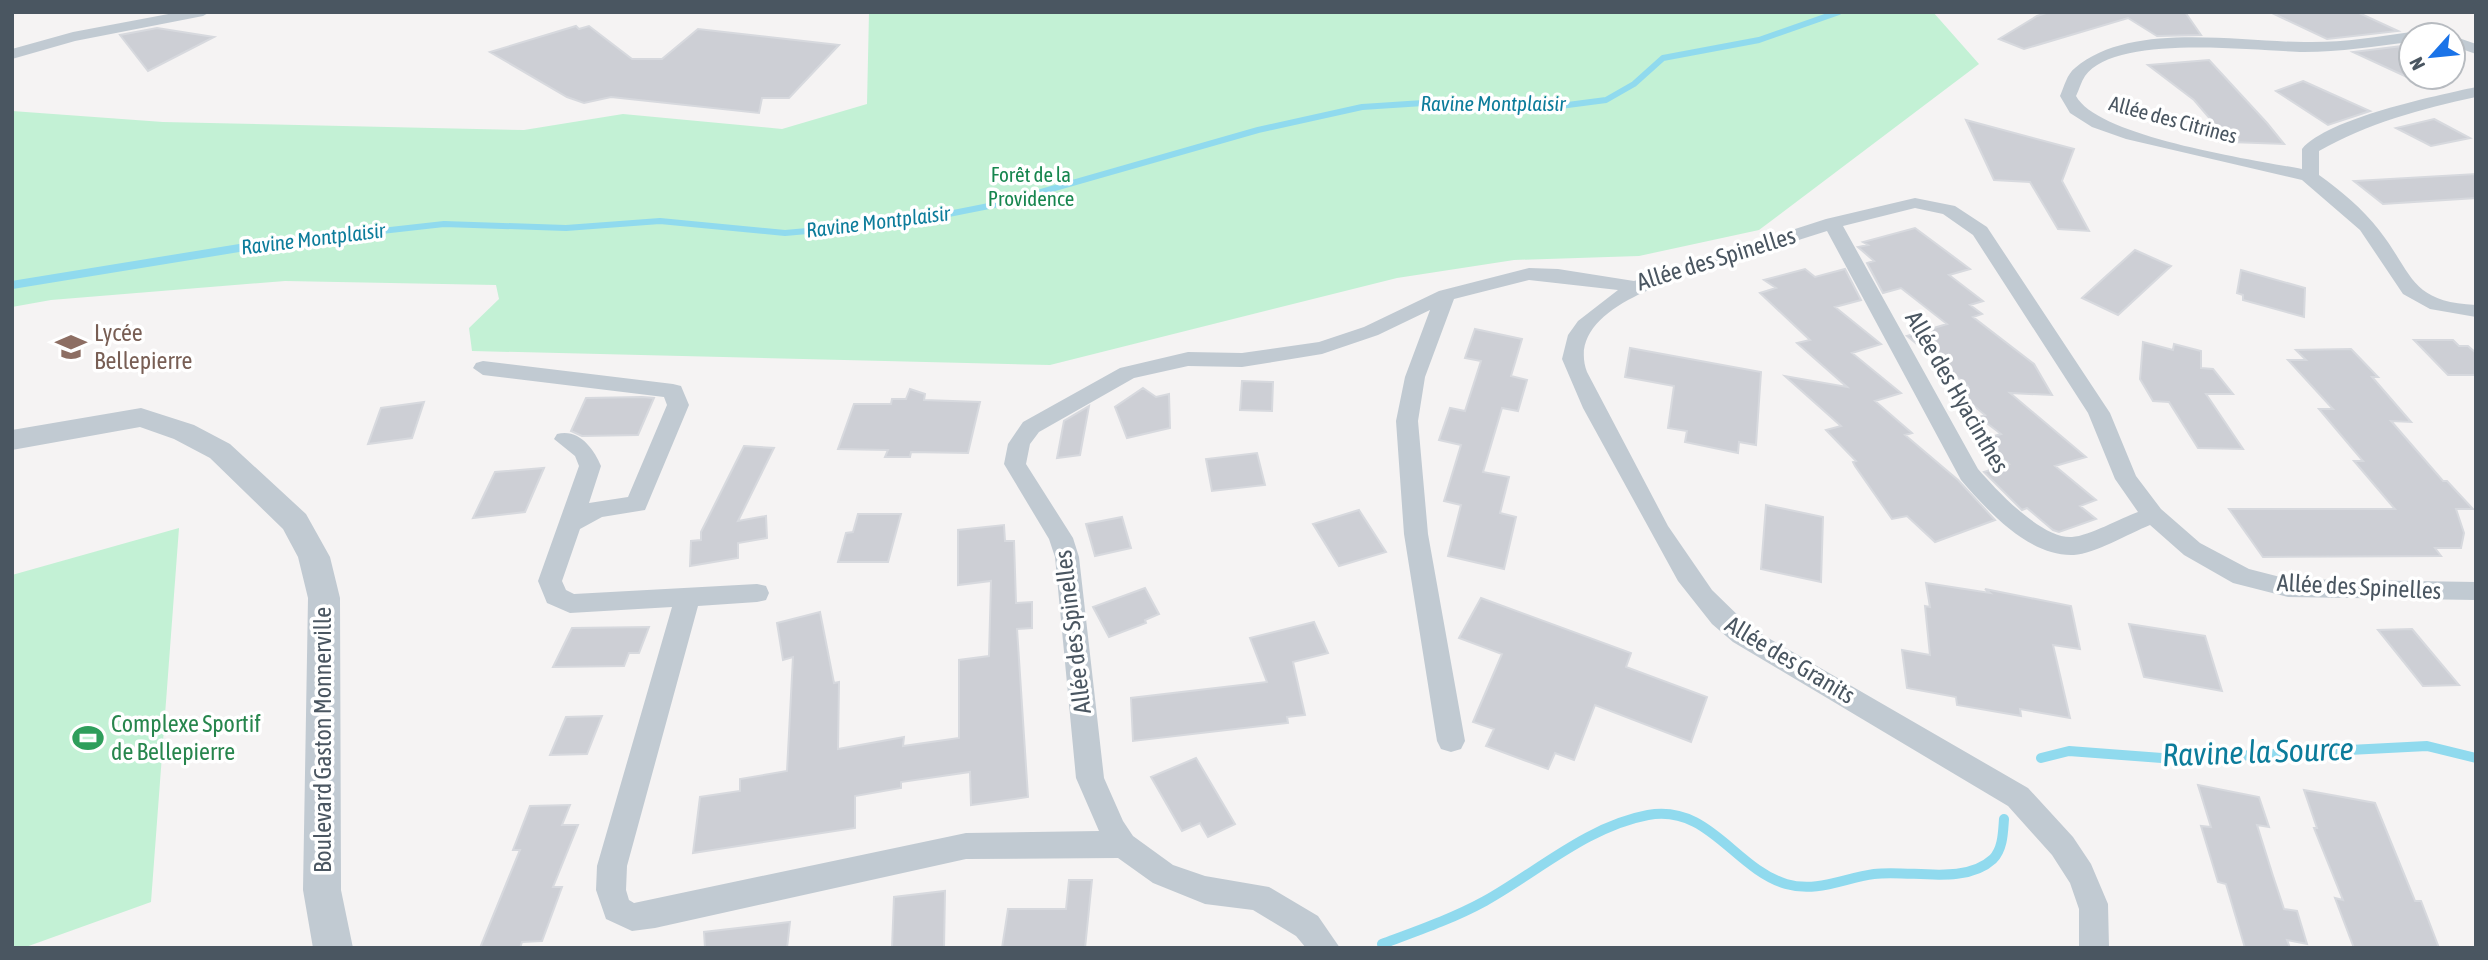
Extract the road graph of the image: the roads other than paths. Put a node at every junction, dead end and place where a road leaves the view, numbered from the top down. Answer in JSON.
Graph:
{"nodes":[{"id":1,"x":203,"y":12,"type":"edge"},
{"id":2,"x":2397,"y":39,"type":"edge"},
{"id":3,"x":12,"y":54,"type":"edge"},
{"id":4,"x":2476,"y":92,"type":"edge"},
{"id":5,"x":2310,"y":176,"type":"junction"},
{"id":6,"x":1832,"y":223,"type":"junction"},
{"id":7,"x":1635,"y":287,"type":"junction"},
{"id":8,"x":1446,"y":295,"type":"junction"},
{"id":9,"x":2476,"y":311,"type":"edge"},
{"id":10,"x":483,"y":368,"type":"dead end"},
{"id":11,"x":565,"y":439,"type":"dead end"},
{"id":12,"x":12,"y":440,"type":"edge"},
{"id":13,"x":2153,"y":515,"type":"junction"},
{"id":14,"x":571,"y":523,"type":"junction"},
{"id":15,"x":2476,"y":591,"type":"edge"},
{"id":16,"x":757,"y":593,"type":"dead end"},
{"id":17,"x":687,"y":599,"type":"junction"},
{"id":18,"x":1451,"y":741,"type":"dead end"},
{"id":19,"x":1123,"y":845,"type":"junction"},
{"id":20,"x":333,"y":948,"type":"edge"},
{"id":21,"x":1325,"y":948,"type":"edge"},
{"id":22,"x":2094,"y":948,"type":"edge"}],
"edges":[{"from":1,"to":3,"type":"street"},
{"from":2,"to":5,"type":"street","name":"Allée des Citrines"},
{"from":4,"to":5,"type":"street"},
{"from":5,"to":9,"type":"street","name":"Allée des Citrines"},
{"from":6,"to":7,"type":"street","name":"Allée des Spinelles"},
{"from":6,"to":13,"type":"street","name":"Allée des Spinelles"},
{"from":6,"to":13,"type":"street","name":"Allée des Hyacinthes"},
{"from":7,"to":8,"type":"street","name":"Allée des Spinelles"},
{"from":7,"to":22,"type":"street","name":"Allée des Granits"},
{"from":8,"to":18,"type":"street"},
{"from":8,"to":19,"type":"street","name":"Allée des Spinelles"},
{"from":10,"to":14,"type":"street"},
{"from":11,"to":14,"type":"street"},
{"from":12,"to":20,"type":"street","name":"Boulevard Gaston Monnerville"},
{"from":13,"to":15,"type":"street","name":"Allée des Spinelles"},
{"from":14,"to":17,"type":"street"},
{"from":16,"to":17,"type":"street"},
{"from":17,"to":19,"type":"street"},
{"from":19,"to":21,"type":"street","name":"Allée des Spinelles"}]}
